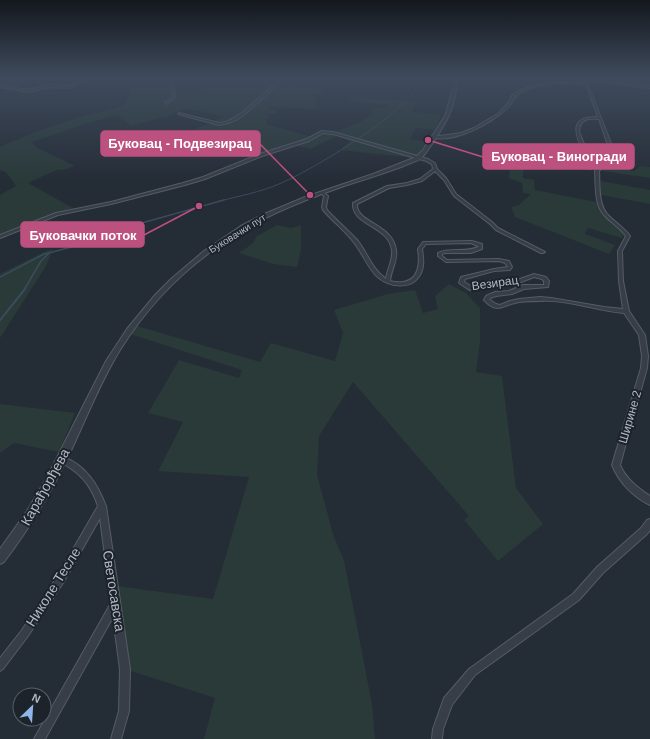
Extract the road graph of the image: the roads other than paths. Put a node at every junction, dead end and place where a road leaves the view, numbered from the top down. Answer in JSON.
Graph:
{"nodes":[{"id":1,"x":245,"y":112,"type":"edge"},
{"id":2,"x":448,"y":112,"type":"edge"},
{"id":3,"x":500,"y":112,"type":"edge"},
{"id":4,"x":597,"y":112,"type":"edge"},
{"id":5,"x":179,"y":114,"type":"dead end"},
{"id":6,"x":599,"y":118,"type":"junction"},
{"id":7,"x":434,"y":137,"type":"junction"},
{"id":8,"x":418,"y":158,"type":"junction"},
{"id":9,"x":590,"y":168,"type":"dead end"},
{"id":10,"x":435,"y":169,"type":"junction"},
{"id":11,"x":323,"y":193,"type":"junction"},
{"id":12,"x":0,"y":237,"type":"edge"},
{"id":13,"x":543,"y":252,"type":"dead end"},
{"id":14,"x":388,"y":282,"type":"junction"},
{"id":15,"x":626,"y":312,"type":"junction"},
{"id":16,"x":85,"y":412,"type":"joint"},
{"id":17,"x":62,"y":459,"type":"junction"},
{"id":18,"x":650,"y":500,"type":"edge"},
{"id":19,"x":102,"y":506,"type":"junction"},
{"id":20,"x":650,"y":522,"type":"edge"},
{"id":21,"x":0,"y":558,"type":"edge"},
{"id":22,"x":115,"y":605,"type":"junction"},
{"id":23,"x":0,"y":666,"type":"edge"},
{"id":24,"x":39,"y":739,"type":"edge"},
{"id":25,"x":116,"y":739,"type":"edge"},
{"id":26,"x":437,"y":739,"type":"edge"}],
"edges":[{"from":1,"to":5,"type":"street"},
{"from":2,"to":7,"type":"street"},
{"from":3,"to":7,"type":"street"},
{"from":4,"to":6,"type":"street","name":"Ширине 2"},
{"from":6,"to":9,"type":"street"},
{"from":6,"to":15,"type":"street","name":"Ширине 2"},
{"from":7,"to":8,"type":"street"},
{"from":8,"to":10,"type":"street"},
{"from":8,"to":11,"type":"street","name":"Буковачки пут"},
{"from":8,"to":12,"type":"street"},
{"from":10,"to":13,"type":"street"},
{"from":10,"to":14,"type":"street"},
{"from":11,"to":14,"type":"street"},
{"from":11,"to":16,"type":"street","name":"Буковачки пут"},
{"from":14,"to":15,"type":"street","name":"Везирац"},
{"from":15,"to":18,"type":"street","name":"Ширине 2"},
{"from":16,"to":17,"type":"street","name":"Карађорђева"},
{"from":17,"to":19,"type":"street","name":"Светосавска"},
{"from":17,"to":21,"type":"street","name":"Карађорђева"},
{"from":19,"to":22,"type":"street","name":"Светосавска"},
{"from":19,"to":23,"type":"street","name":"Николе Тесле"},
{"from":20,"to":26,"type":"street"},
{"from":22,"to":24,"type":"street"},
{"from":22,"to":25,"type":"street","name":"Светосавска"}]}
